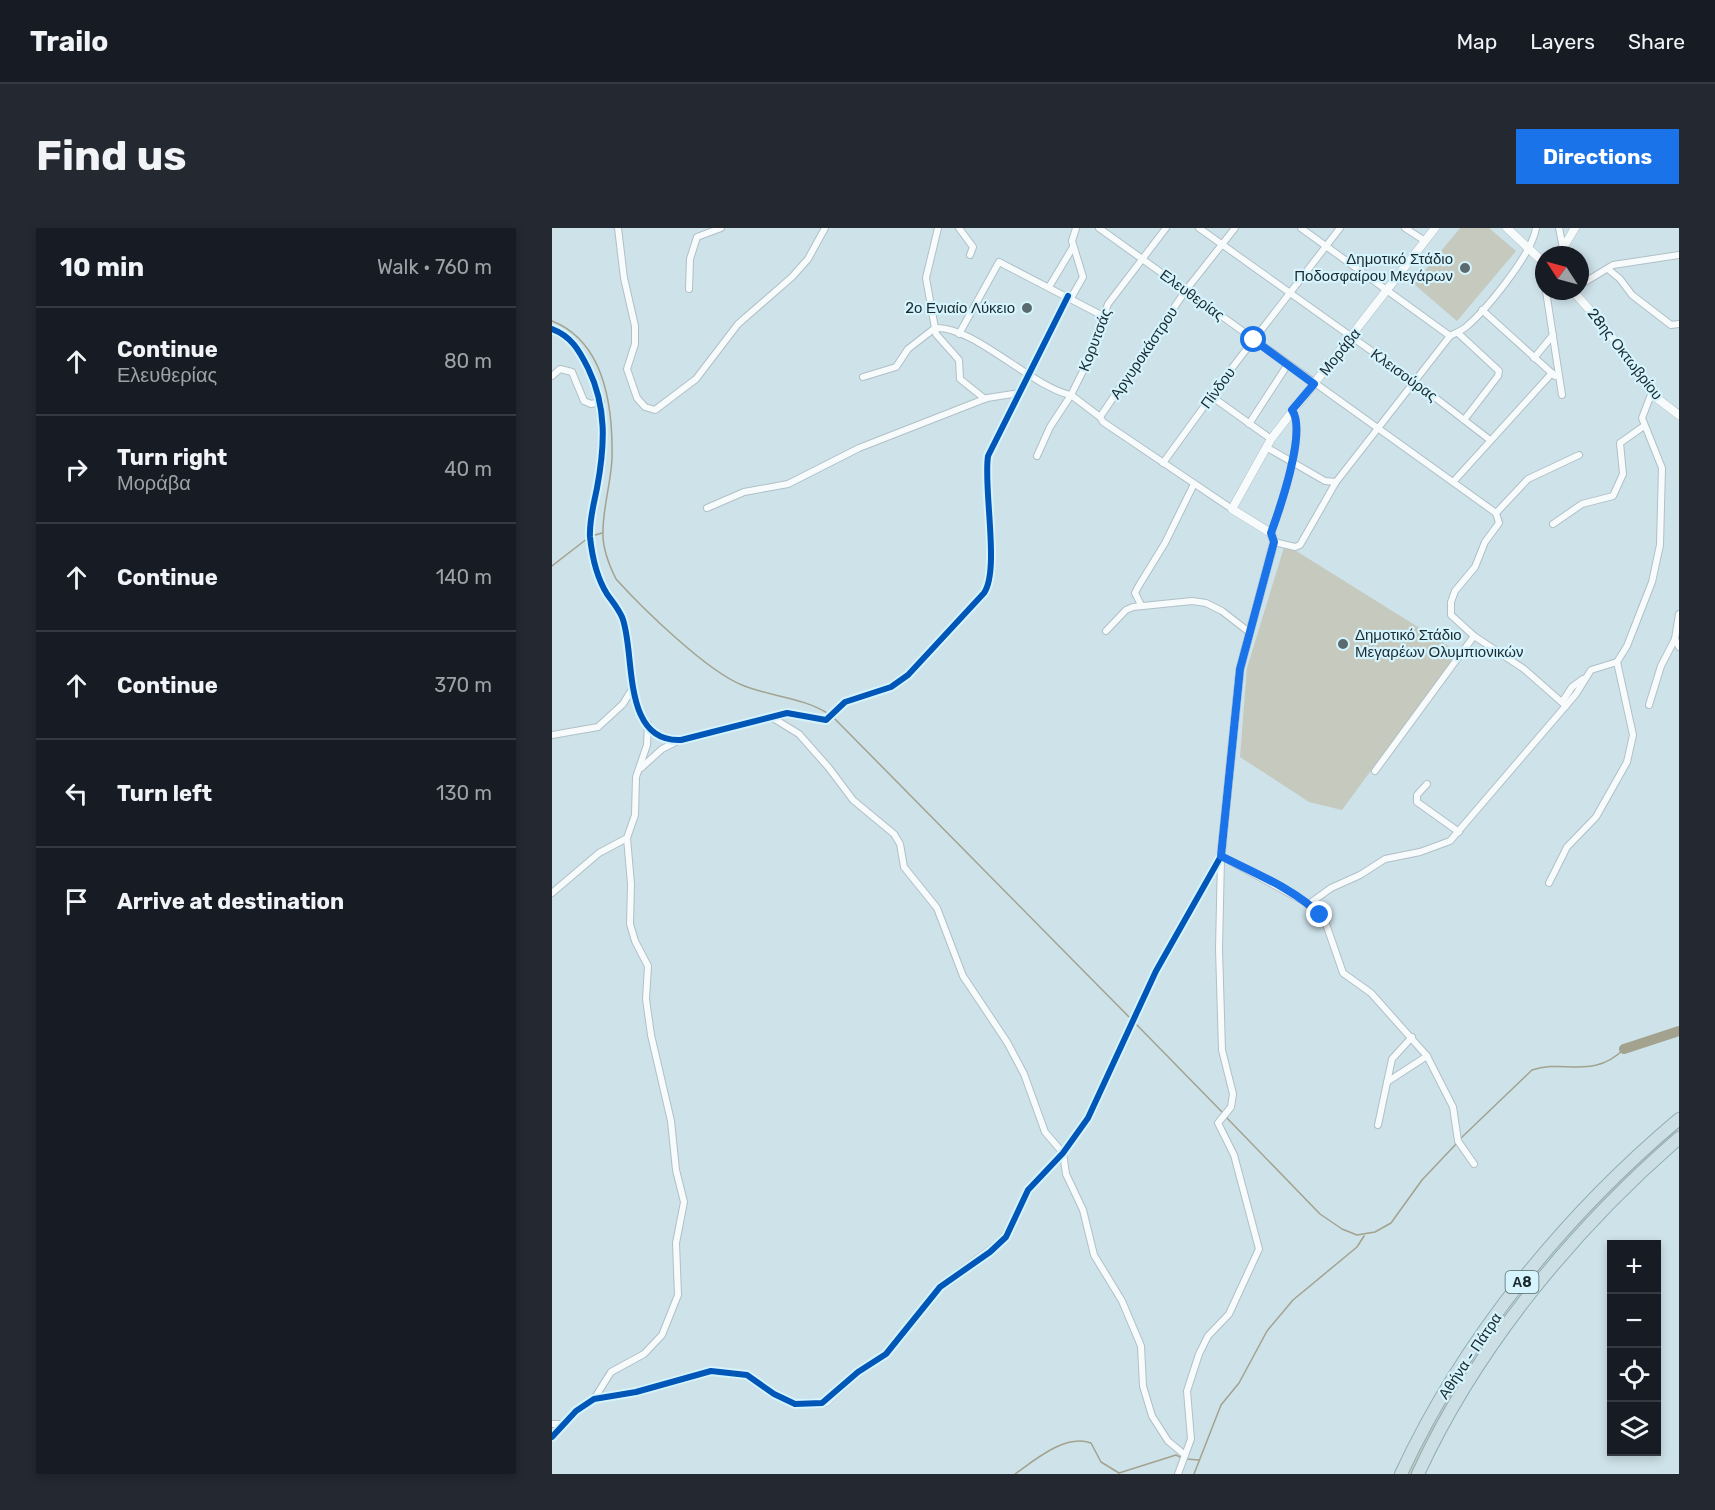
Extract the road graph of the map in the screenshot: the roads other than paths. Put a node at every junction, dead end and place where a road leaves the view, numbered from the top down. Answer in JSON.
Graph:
{"nodes":[{"id":1,"x":618,"y":228,"type":"edge"},
{"id":2,"x":721,"y":228,"type":"edge"},
{"id":3,"x":825,"y":228,"type":"edge"},
{"id":4,"x":938,"y":228,"type":"edge"},
{"id":5,"x":959,"y":228,"type":"edge"},
{"id":6,"x":1076,"y":228,"type":"edge"},
{"id":7,"x":1099,"y":228,"type":"edge"},
{"id":8,"x":1166,"y":228,"type":"edge"},
{"id":9,"x":1199,"y":228,"type":"edge"},
{"id":10,"x":1235,"y":228,"type":"edge"},
{"id":11,"x":1300,"y":228,"type":"edge"},
{"id":12,"x":1340,"y":228,"type":"edge"},
{"id":13,"x":1406,"y":228,"type":"edge"},
{"id":14,"x":1435,"y":228,"type":"edge"},
{"id":15,"x":1507,"y":228,"type":"edge"},
{"id":16,"x":1536,"y":228,"type":"edge"},
{"id":17,"x":1559,"y":228,"type":"edge"},
{"id":18,"x":1575,"y":228,"type":"edge"},
{"id":19,"x":1425,"y":241,"type":"junction"},
{"id":20,"x":1223,"y":244,"type":"junction"},
{"id":21,"x":1326,"y":246,"type":"junction"},
{"id":22,"x":1563,"y":246,"type":"edge"},
{"id":23,"x":1566,"y":246,"type":"edge"},
{"id":24,"x":1073,"y":248,"type":"junction"},
{"id":25,"x":1530,"y":250,"type":"junction"},
{"id":26,"x":970,"y":255,"type":"dead end"},
{"id":27,"x":1535,"y":255,"type":"edge"},
{"id":28,"x":1679,"y":255,"type":"edge"},
{"id":29,"x":1142,"y":258,"type":"junction"},
{"id":30,"x":1608,"y":268,"type":"junction"},
{"id":31,"x":1589,"y":280,"type":"edge"},
{"id":32,"x":1048,"y":287,"type":"junction"},
{"id":33,"x":689,"y":289,"type":"dead end"},
{"id":34,"x":1186,"y":290,"type":"junction"},
{"id":35,"x":1387,"y":291,"type":"junction"},
{"id":36,"x":1290,"y":293,"type":"junction"},
{"id":37,"x":1069,"y":297,"type":"junction"},
{"id":38,"x":1547,"y":300,"type":"edge"},
{"id":39,"x":1581,"y":300,"type":"edge"},
{"id":40,"x":1482,"y":310,"type":"junction"},
{"id":41,"x":1103,"y":316,"type":"junction"},
{"id":42,"x":1679,"y":324,"type":"edge"},
{"id":43,"x":934,"y":328,"type":"junction"},
{"id":44,"x":552,"y":329,"type":"edge"},
{"id":45,"x":959,"y":333,"type":"junction"},
{"id":46,"x":1458,"y":333,"type":"junction"},
{"id":47,"x":1553,"y":335,"type":"junction"},
{"id":48,"x":1450,"y":336,"type":"junction"},
{"id":49,"x":1352,"y":337,"type":"junction"},
{"id":50,"x":1254,"y":340,"type":"junction"},
{"id":51,"x":1534,"y":358,"type":"junction"},
{"id":52,"x":1288,"y":364,"type":"junction"},
{"id":53,"x":1029,"y":372,"type":"junction"},
{"id":54,"x":1552,"y":373,"type":"junction"},
{"id":55,"x":552,"y":376,"type":"edge"},
{"id":56,"x":863,"y":377,"type":"dead end"},
{"id":57,"x":1560,"y":380,"type":"junction"},
{"id":58,"x":1415,"y":382,"type":"junction"},
{"id":59,"x":1314,"y":384,"type":"junction"},
{"id":60,"x":1652,"y":392,"type":"junction"},
{"id":61,"x":1020,"y":393,"type":"junction"},
{"id":62,"x":1071,"y":395,"type":"junction"},
{"id":63,"x":1562,"y":395,"type":"dead end"},
{"id":64,"x":1211,"y":396,"type":"junction"},
{"id":65,"x":984,"y":399,"type":"junction"},
{"id":66,"x":601,"y":402,"type":"junction"},
{"id":67,"x":1292,"y":410,"type":"junction"},
{"id":68,"x":1679,"y":415,"type":"edge"},
{"id":69,"x":1102,"y":419,"type":"junction"},
{"id":70,"x":1464,"y":420,"type":"junction"},
{"id":71,"x":1249,"y":424,"type":"junction"},
{"id":72,"x":1644,"y":426,"type":"junction"},
{"id":73,"x":1377,"y":430,"type":"junction"},
{"id":74,"x":1271,"y":439,"type":"junction"},
{"id":75,"x":1490,"y":440,"type":"junction"},
{"id":76,"x":1266,"y":447,"type":"junction"},
{"id":77,"x":1579,"y":454,"type":"dead end"},
{"id":78,"x":1037,"y":456,"type":"dead end"},
{"id":79,"x":1291,"y":460,"type":"junction"},
{"id":80,"x":1163,"y":463,"type":"junction"},
{"id":81,"x":1454,"y":481,"type":"junction"},
{"id":82,"x":1336,"y":482,"type":"junction"},
{"id":83,"x":1194,"y":484,"type":"junction"},
{"id":84,"x":707,"y":508,"type":"dead end"},
{"id":85,"x":1232,"y":509,"type":"junction"},
{"id":86,"x":1496,"y":513,"type":"junction"},
{"id":87,"x":1553,"y":524,"type":"dead end"},
{"id":88,"x":1271,"y":533,"type":"junction"},
{"id":89,"x":1274,"y":542,"type":"junction"},
{"id":90,"x":1141,"y":605,"type":"junction"},
{"id":91,"x":1679,"y":614,"type":"edge"},
{"id":92,"x":1106,"y":631,"type":"dead end"},
{"id":93,"x":1249,"y":632,"type":"junction"},
{"id":94,"x":1474,"y":636,"type":"junction"},
{"id":95,"x":1675,"y":639,"type":"junction"},
{"id":96,"x":1679,"y":647,"type":"edge"},
{"id":97,"x":1617,"y":662,"type":"junction"},
{"id":98,"x":632,"y":688,"type":"junction"},
{"id":99,"x":1564,"y":704,"type":"junction"},
{"id":100,"x":1649,"y":705,"type":"dead end"},
{"id":101,"x":771,"y":717,"type":"junction"},
{"id":102,"x":648,"y":724,"type":"junction"},
{"id":103,"x":552,"y":735,"type":"edge"},
{"id":104,"x":681,"y":740,"type":"junction"},
{"id":105,"x":638,"y":771,"type":"junction"},
{"id":106,"x":1375,"y":771,"type":"dead end"},
{"id":107,"x":1426,"y":784,"type":"dead end"},
{"id":108,"x":1459,"y":832,"type":"junction"},
{"id":109,"x":627,"y":838,"type":"junction"},
{"id":110,"x":1221,"y":856,"type":"junction"},
{"id":111,"x":1549,"y":883,"type":"dead end"},
{"id":112,"x":552,"y":894,"type":"edge"},
{"id":113,"x":1309,"y":904,"type":"junction"},
{"id":114,"x":1412,"y":1037,"type":"junction"},
{"id":115,"x":1427,"y":1056,"type":"junction"},
{"id":116,"x":1387,"y":1082,"type":"junction"},
{"id":117,"x":1679,"y":1119,"type":"edge"},
{"id":118,"x":1378,"y":1125,"type":"dead end"},
{"id":119,"x":1679,"y":1138,"type":"edge"},
{"id":120,"x":1063,"y":1154,"type":"junction"},
{"id":121,"x":1474,"y":1164,"type":"dead end"},
{"id":122,"x":594,"y":1399,"type":"junction"},
{"id":123,"x":552,"y":1424,"type":"edge"},
{"id":124,"x":564,"y":1424,"type":"junction"},
{"id":125,"x":552,"y":1437,"type":"edge"},
{"id":126,"x":1185,"y":1455,"type":"junction"},
{"id":127,"x":1178,"y":1474,"type":"edge"},
{"id":128,"x":1401,"y":1474,"type":"edge"},
{"id":129,"x":1418,"y":1474,"type":"edge"}],
"edges":[{"from":1,"to":3,"type":"street"},
{"from":2,"to":33,"type":"street"},
{"from":4,"to":43,"type":"street"},
{"from":5,"to":26,"type":"street"},
{"from":6,"to":24,"type":"street"},
{"from":7,"to":29,"type":"street","name":"Ελευθερίας"},
{"from":8,"to":29,"type":"street","name":"Κορυτσάς"},
{"from":9,"to":20,"type":"street","name":"Κλεισούρας"},
{"from":10,"to":20,"type":"street","name":"Αργυροκάστρου"},
{"from":11,"to":21,"type":"street"},
{"from":12,"to":21,"type":"street","name":"Πίνδου"},
{"from":13,"to":19,"type":"street"},
{"from":14,"to":19,"type":"street","name":"Μοράβα"},
{"from":15,"to":25,"type":"street"},
{"from":16,"to":25,"type":"street"},
{"from":17,"to":22,"type":"street"},
{"from":18,"to":23,"type":"street"},
{"from":19,"to":35,"type":"street","name":"Μοράβα"},
{"from":20,"to":34,"type":"street","name":"Αργυροκάστρου"},
{"from":20,"to":36,"type":"street","name":"Κλεισούρας"},
{"from":21,"to":35,"type":"street"},
{"from":21,"to":36,"type":"street","name":"Πίνδου"},
{"from":24,"to":32,"type":"street"},
{"from":24,"to":37,"type":"street"},
{"from":25,"to":27,"type":"street"},
{"from":25,"to":40,"type":"street"},
{"from":28,"to":30,"type":"street"},
{"from":29,"to":34,"type":"street","name":"Ελευθερίας"},
{"from":29,"to":41,"type":"street","name":"Κορυτσάς"},
{"from":30,"to":31,"type":"street"},
{"from":30,"to":42,"type":"street"},
{"from":32,"to":37,"type":"street"},
{"from":32,"to":45,"type":"street"},
{"from":34,"to":50,"type":"street","name":"Ελευθερίας"},
{"from":34,"to":69,"type":"street","name":"Αργυροκάστρου"},
{"from":35,"to":48,"type":"street"},
{"from":35,"to":49,"type":"street","name":"Μοράβα"},
{"from":36,"to":49,"type":"street","name":"Κλεισούρας"},
{"from":36,"to":50,"type":"street","name":"Πίνδου"},
{"from":37,"to":41,"type":"street"},
{"from":37,"to":53,"type":"street"},
{"from":38,"to":47,"type":"street"},
{"from":39,"to":60,"type":"street","name":"28ης Οκτωβρίου"},
{"from":40,"to":46,"type":"street"},
{"from":40,"to":51,"type":"street"},
{"from":41,"to":62,"type":"street","name":"Κορυτσάς"},
{"from":43,"to":45,"type":"street"},
{"from":43,"to":56,"type":"street"},
{"from":43,"to":65,"type":"street"},
{"from":44,"to":66,"type":"street"},
{"from":45,"to":53,"type":"street"},
{"from":46,"to":48,"type":"street"},
{"from":46,"to":70,"type":"street"},
{"from":47,"to":51,"type":"street"},
{"from":47,"to":57,"type":"street"},
{"from":48,"to":58,"type":"street"},
{"from":49,"to":58,"type":"street","name":"Κλεισούρας"},
{"from":49,"to":59,"type":"street","name":"Μοράβα"},
{"from":50,"to":52,"type":"street","name":"Ελευθερίας"},
{"from":50,"to":64,"type":"street","name":"Πίνδου"},
{"from":51,"to":54,"type":"street"},
{"from":52,"to":59,"type":"street","name":"Ελευθερίας"},
{"from":52,"to":71,"type":"street"},
{"from":53,"to":61,"type":"street"},
{"from":53,"to":62,"type":"street"},
{"from":54,"to":57,"type":"street"},
{"from":54,"to":75,"type":"street"},
{"from":55,"to":66,"type":"street"},
{"from":57,"to":63,"type":"street"},
{"from":58,"to":70,"type":"street","name":"Κλεισούρας"},
{"from":58,"to":73,"type":"street"},
{"from":59,"to":67,"type":"street","name":"Μοράβα"},
{"from":59,"to":73,"type":"street","name":"Ελευθερίας"},
{"from":60,"to":68,"type":"street","name":"28ης Οκτωβρίου"},
{"from":60,"to":72,"type":"street"},
{"from":61,"to":65,"type":"street"},
{"from":61,"to":101,"type":"street"},
{"from":62,"to":69,"type":"street"},
{"from":62,"to":78,"type":"street","name":"Κορυτσάς"},
{"from":64,"to":71,"type":"street"},
{"from":64,"to":80,"type":"street","name":"Πίνδου"},
{"from":65,"to":84,"type":"street"},
{"from":66,"to":98,"type":"street"},
{"from":67,"to":74,"type":"street","name":"Μοράβα"},
{"from":67,"to":79,"type":"street"},
{"from":69,"to":80,"type":"street"},
{"from":70,"to":75,"type":"street","name":"Κλεισούρας"},
{"from":71,"to":74,"type":"street"},
{"from":72,"to":87,"type":"street"},
{"from":72,"to":97,"type":"street"},
{"from":73,"to":81,"type":"street","name":"Ελευθερίας"},
{"from":73,"to":82,"type":"street"},
{"from":74,"to":76,"type":"street","name":"Μοράβα"},
{"from":75,"to":81,"type":"street"},
{"from":76,"to":79,"type":"street"},
{"from":76,"to":85,"type":"street","name":"Μοράβα"},
{"from":77,"to":86,"type":"street"},
{"from":79,"to":82,"type":"street"},
{"from":79,"to":88,"type":"street"},
{"from":80,"to":83,"type":"street"},
{"from":81,"to":86,"type":"street","name":"Ελευθερίας"},
{"from":82,"to":89,"type":"street"},
{"from":83,"to":85,"type":"street"},
{"from":83,"to":90,"type":"street"},
{"from":85,"to":88,"type":"street"},
{"from":86,"to":94,"type":"street"},
{"from":88,"to":89,"type":"street"},
{"from":89,"to":93,"type":"street"},
{"from":90,"to":92,"type":"street"},
{"from":90,"to":93,"type":"street"},
{"from":91,"to":95,"type":"street"},
{"from":93,"to":110,"type":"street"},
{"from":94,"to":99,"type":"street"},
{"from":94,"to":106,"type":"street"},
{"from":95,"to":96,"type":"street"},
{"from":95,"to":100,"type":"street"},
{"from":97,"to":99,"type":"street"},
{"from":97,"to":111,"type":"street"},
{"from":98,"to":102,"type":"street"},
{"from":98,"to":103,"type":"street"},
{"from":99,"to":108,"type":"street"},
{"from":101,"to":104,"type":"street"},
{"from":101,"to":120,"type":"street"},
{"from":102,"to":104,"type":"street"},
{"from":102,"to":105,"type":"street"},
{"from":104,"to":105,"type":"street"},
{"from":105,"to":109,"type":"street"},
{"from":107,"to":108,"type":"street"},
{"from":108,"to":113,"type":"street"},
{"from":109,"to":112,"type":"street"},
{"from":109,"to":122,"type":"street"},
{"from":110,"to":113,"type":"street"},
{"from":110,"to":120,"type":"street"},
{"from":110,"to":126,"type":"street"},
{"from":113,"to":114,"type":"street"},
{"from":114,"to":115,"type":"street"},
{"from":114,"to":116,"type":"street"},
{"from":115,"to":116,"type":"street"},
{"from":115,"to":121,"type":"street"},
{"from":116,"to":118,"type":"street"},
{"from":117,"to":128,"type":"highway","name":"Αθήνα - Πάτρα","number":"Α8"},
{"from":119,"to":129,"type":"highway","name":"Αθήνα - Πάτρα","number":"Α8"},
{"from":120,"to":122,"type":"street"},
{"from":120,"to":126,"type":"street"},
{"from":122,"to":124,"type":"street"},
{"from":123,"to":124,"type":"street"},
{"from":124,"to":125,"type":"street"},
{"from":126,"to":127,"type":"street"}]}
